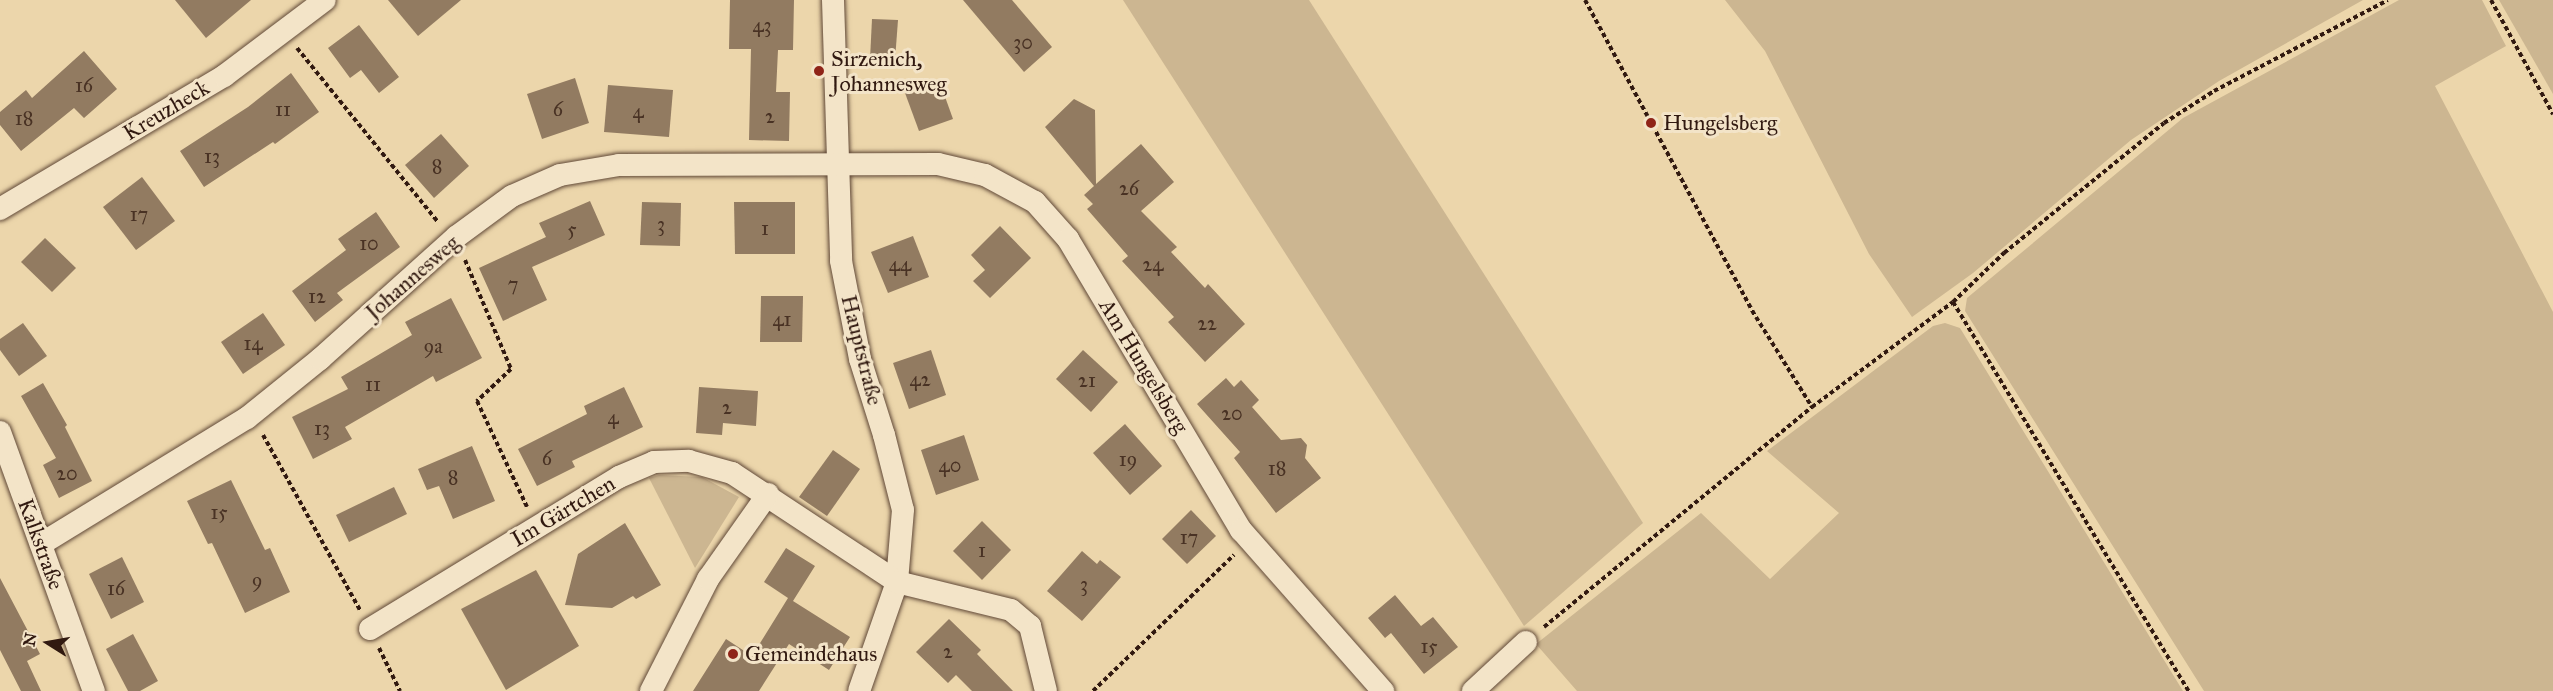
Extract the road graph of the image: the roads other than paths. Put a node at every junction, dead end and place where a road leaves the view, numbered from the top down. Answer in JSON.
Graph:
{"nodes":[{"id":1,"x":325,"y":0,"type":"edge"},
{"id":2,"x":833,"y":0,"type":"edge"},
{"id":3,"x":836,"y":164,"type":"junction"},
{"id":4,"x":0,"y":209,"type":"edge"},
{"id":5,"x":0,"y":432,"type":"edge"},
{"id":6,"x":768,"y":494,"type":"junction"},
{"id":7,"x":40,"y":544,"type":"junction"},
{"id":8,"x":897,"y":582,"type":"junction"},
{"id":9,"x":370,"y":628,"type":"road end"},
{"id":10,"x":1526,"y":642,"type":"road end"},
{"id":11,"x":93,"y":691,"type":"edge"},
{"id":12,"x":651,"y":691,"type":"edge"},
{"id":13,"x":859,"y":691,"type":"edge"},
{"id":14,"x":1046,"y":691,"type":"edge"},
{"id":15,"x":1383,"y":691,"type":"edge"},
{"id":16,"x":1473,"y":691,"type":"edge"}],
"edges":[{"from":1,"to":4,"type":"street","name":"Kreuzheck"},
{"from":2,"to":3,"type":"street","name":"Hauptstraße"},
{"from":3,"to":7,"type":"street","name":"Johannesweg"},
{"from":3,"to":8,"type":"street","name":"Hauptstraße"},
{"from":3,"to":15,"type":"street","name":"Am Hungelsberg"},
{"from":5,"to":7,"type":"street","name":"Kalkstraße"},
{"from":6,"to":8,"type":"street","name":"Im Gärtchen"},
{"from":6,"to":9,"type":"street","name":"Im Gärtchen"},
{"from":6,"to":12,"type":"street"},
{"from":7,"to":11,"type":"street","name":"Kalkstraße"},
{"from":8,"to":13,"type":"street","name":"Hauptstraße"},
{"from":8,"to":14,"type":"street"},
{"from":10,"to":16,"type":"street"}]}
